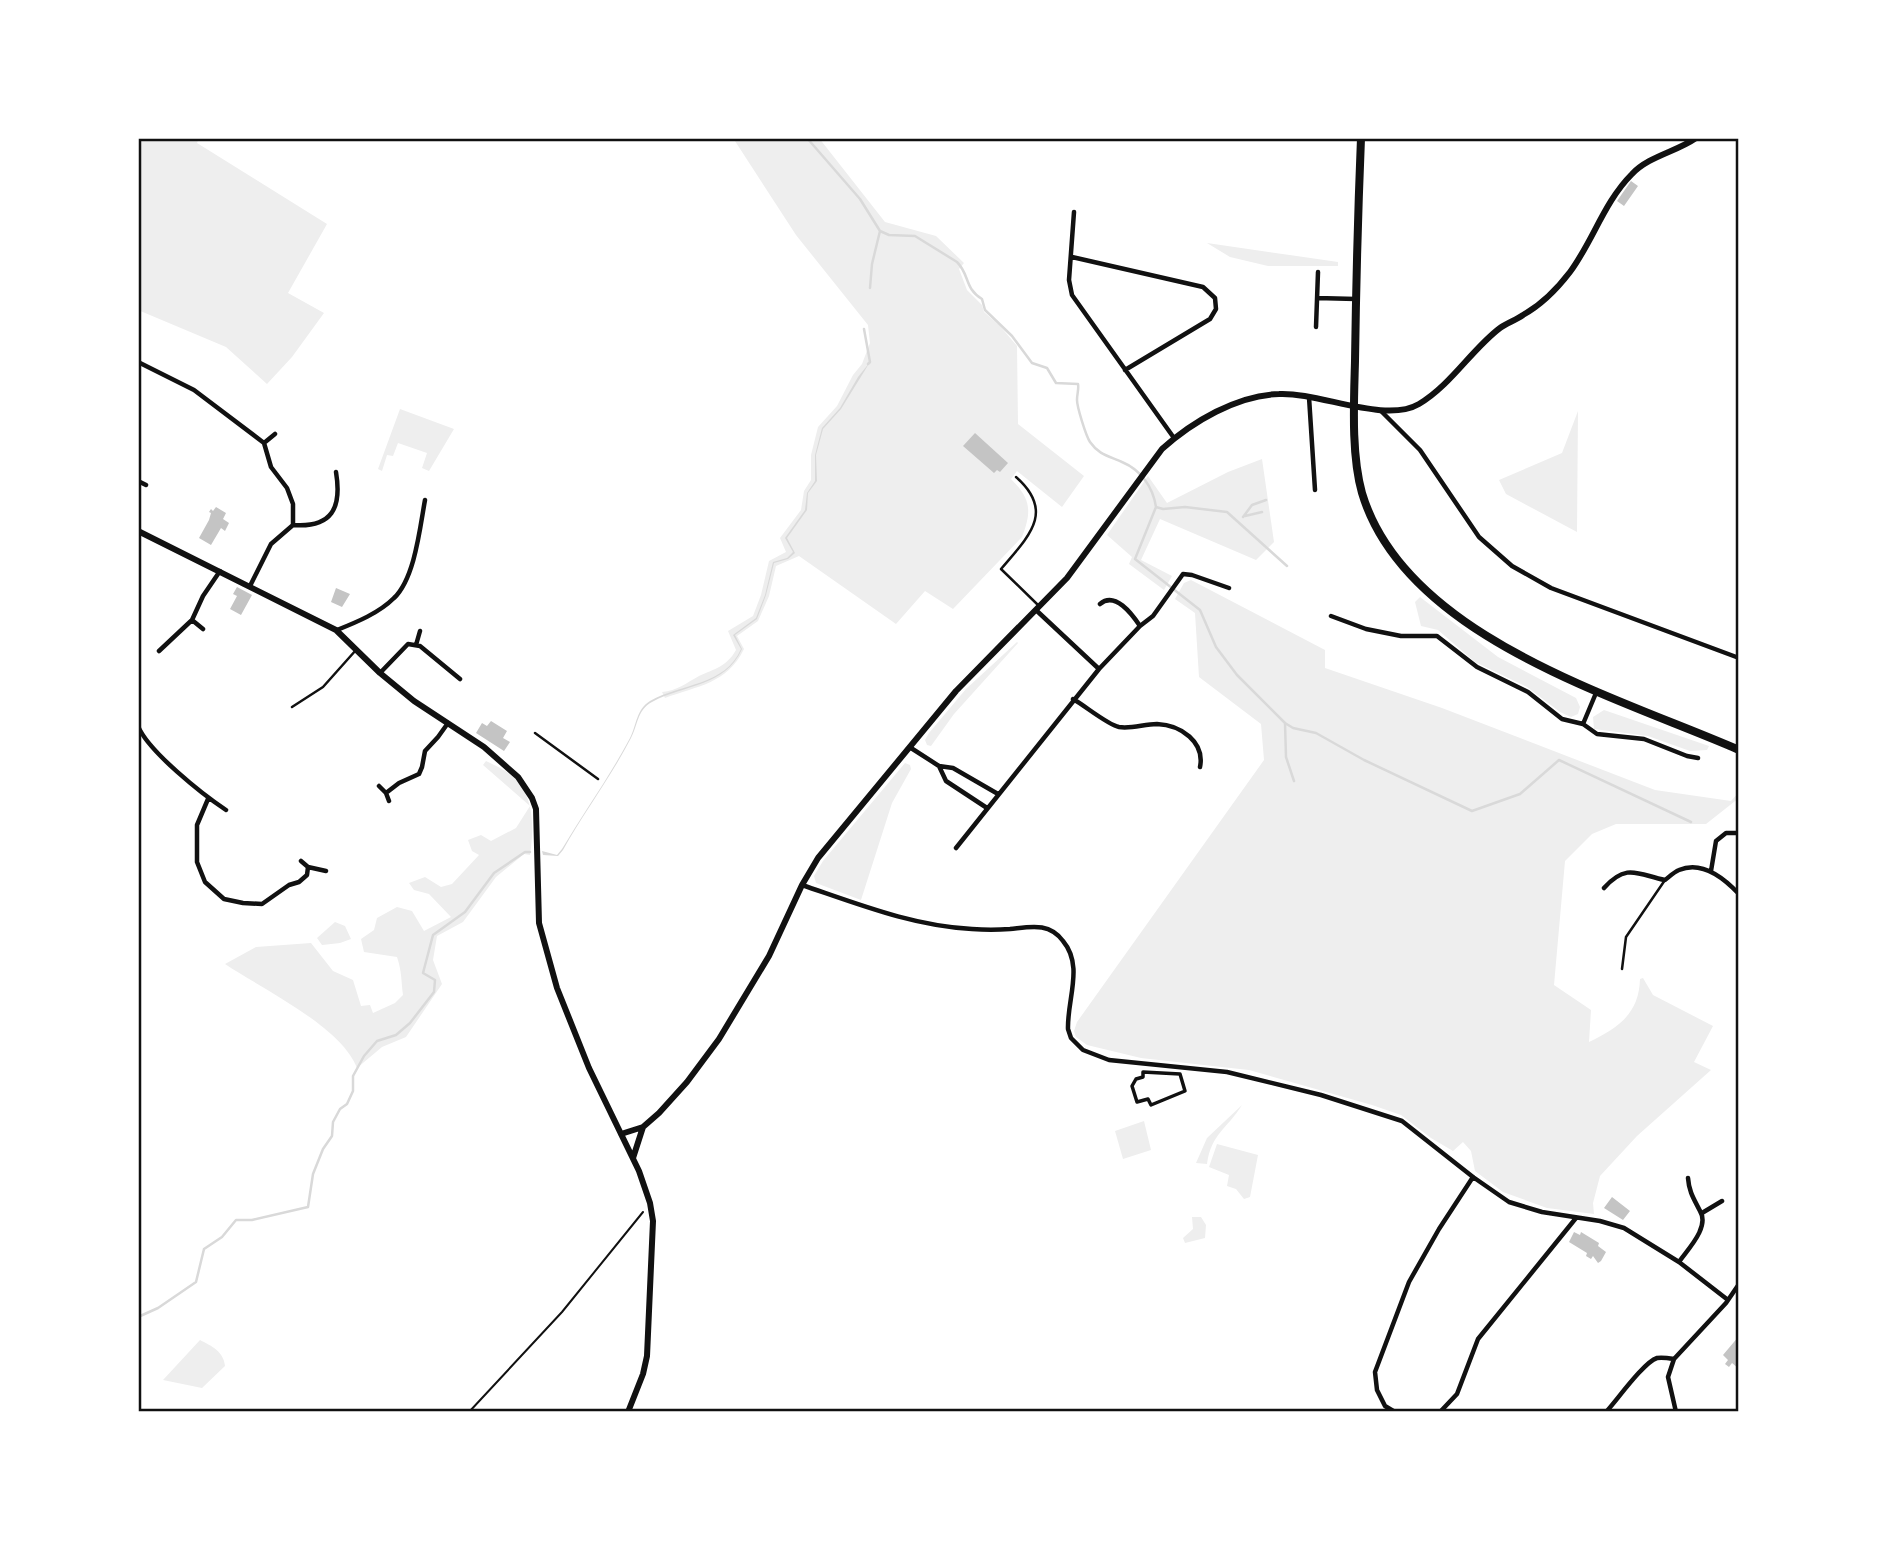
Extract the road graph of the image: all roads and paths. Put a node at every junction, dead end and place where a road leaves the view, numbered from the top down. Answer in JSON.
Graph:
{"nodes":[{"id":1,"x":1361,"y":138,"type":"edge"},
{"id":2,"x":1696,"y":138,"type":"edge"},
{"id":3,"x":1074,"y":212,"type":"dead end"},
{"id":4,"x":1072,"y":257,"type":"junction"},
{"id":5,"x":1318,"y":272,"type":"dead end"},
{"id":6,"x":1317,"y":298,"type":"junction"},
{"id":7,"x":1356,"y":299,"type":"junction"},
{"id":8,"x":1316,"y":327,"type":"dead end"},
{"id":9,"x":138,"y":362,"type":"edge"},
{"id":10,"x":1125,"y":370,"type":"junction"},
{"id":11,"x":1309,"y":397,"type":"junction"},
{"id":12,"x":1354,"y":405,"type":"junction"},
{"id":13,"x":1381,"y":411,"type":"junction"},
{"id":14,"x":275,"y":434,"type":"dead end"},
{"id":15,"x":1174,"y":438,"type":"junction"},
{"id":16,"x":264,"y":443,"type":"junction"},
{"id":17,"x":336,"y":472,"type":"dead end"},
{"id":18,"x":1016,"y":477,"type":"dead end"},
{"id":19,"x":138,"y":481,"type":"edge"},
{"id":20,"x":146,"y":485,"type":"dead end"},
{"id":21,"x":1315,"y":490,"type":"dead end"},
{"id":22,"x":425,"y":500,"type":"dead end"},
{"id":23,"x":293,"y":525,"type":"junction"},
{"id":24,"x":138,"y":531,"type":"edge"},
{"id":25,"x":220,"y":571,"type":"junction"},
{"id":26,"x":250,"y":586,"type":"junction"},
{"id":27,"x":1229,"y":588,"type":"dead end"},
{"id":28,"x":1100,"y":604,"type":"dead end"},
{"id":29,"x":1039,"y":609,"type":"junction"},
{"id":30,"x":1331,"y":616,"type":"dead end"},
{"id":31,"x":192,"y":620,"type":"junction"},
{"id":32,"x":1140,"y":626,"type":"junction"},
{"id":33,"x":203,"y":629,"type":"dead end"},
{"id":34,"x":336,"y":630,"type":"junction"},
{"id":35,"x":420,"y":631,"type":"dead end"},
{"id":36,"x":416,"y":645,"type":"junction"},
{"id":37,"x":356,"y":650,"type":"junction"},
{"id":38,"x":159,"y":651,"type":"dead end"},
{"id":39,"x":1739,"y":658,"type":"edge"},
{"id":40,"x":1099,"y":668,"type":"junction"},
{"id":41,"x":380,"y":673,"type":"junction"},
{"id":42,"x":460,"y":679,"type":"dead end"},
{"id":43,"x":1596,"y":693,"type":"junction"},
{"id":44,"x":1073,"y":699,"type":"junction"},
{"id":45,"x":292,"y":707,"type":"dead end"},
{"id":46,"x":448,"y":723,"type":"junction"},
{"id":47,"x":1583,"y":724,"type":"junction"},
{"id":48,"x":138,"y":726,"type":"edge"},
{"id":49,"x":535,"y":733,"type":"dead end"},
{"id":50,"x":141,"y":739,"type":"edge"},
{"id":51,"x":911,"y":748,"type":"junction"},
{"id":52,"x":1739,"y":750,"type":"edge"},
{"id":53,"x":1698,"y":758,"type":"dead end"},
{"id":54,"x":939,"y":766,"type":"junction"},
{"id":55,"x":1199,"y":767,"type":"dead end"},
{"id":56,"x":597,"y":779,"type":"dead end"},
{"id":57,"x":379,"y":786,"type":"dead end"},
{"id":58,"x":386,"y":793,"type":"junction"},
{"id":59,"x":998,"y":794,"type":"junction"},
{"id":60,"x":208,"y":799,"type":"junction"},
{"id":61,"x":389,"y":801,"type":"dead end"},
{"id":62,"x":987,"y":808,"type":"junction"},
{"id":63,"x":226,"y":810,"type":"dead end"},
{"id":64,"x":1739,"y":833,"type":"edge"},
{"id":65,"x":956,"y":848,"type":"dead end"},
{"id":66,"x":301,"y":861,"type":"dead end"},
{"id":67,"x":308,"y":867,"type":"junction"},
{"id":68,"x":326,"y":871,"type":"dead end"},
{"id":69,"x":1711,"y":871,"type":"junction"},
{"id":70,"x":1665,"y":880,"type":"junction"},
{"id":71,"x":802,"y":885,"type":"junction"},
{"id":72,"x":1604,"y":888,"type":"dead end"},
{"id":73,"x":1739,"y":894,"type":"edge"},
{"id":74,"x":1622,"y":969,"type":"dead end"},
{"id":75,"x":1180,"y":1074,"type":"joint"},
{"id":76,"x":643,"y":1127,"type":"junction"},
{"id":77,"x":621,"y":1134,"type":"junction"},
{"id":78,"x":633,"y":1158,"type":"junction"},
{"id":79,"x":1473,"y":1177,"type":"junction"},
{"id":80,"x":1688,"y":1178,"type":"dead end"},
{"id":81,"x":1722,"y":1202,"type":"dead end"},
{"id":82,"x":650,"y":1203,"type":"junction"},
{"id":83,"x":1702,"y":1213,"type":"junction"},
{"id":84,"x":1576,"y":1218,"type":"junction"},
{"id":85,"x":1679,"y":1262,"type":"junction"},
{"id":86,"x":1739,"y":1284,"type":"edge"},
{"id":87,"x":1728,"y":1300,"type":"junction"},
{"id":88,"x":1674,"y":1359,"type":"junction"},
{"id":89,"x":469,"y":1412,"type":"edge"},
{"id":90,"x":628,"y":1412,"type":"edge"},
{"id":91,"x":1395,"y":1412,"type":"edge"},
{"id":92,"x":1440,"y":1412,"type":"edge"},
{"id":93,"x":1606,"y":1412,"type":"edge"},
{"id":94,"x":1675,"y":1412,"type":"edge"}],
"edges":[{"from":1,"to":7,"type":"main road"},
{"from":2,"to":13,"type":"street"},
{"from":3,"to":4,"type":"street"},
{"from":4,"to":10,"type":"street"},
{"from":4,"to":10,"type":"street"},
{"from":5,"to":6,"type":"street"},
{"from":6,"to":7,"type":"street"},
{"from":6,"to":8,"type":"street"},
{"from":7,"to":12,"type":"main road"},
{"from":9,"to":16,"type":"street"},
{"from":10,"to":15,"type":"street"},
{"from":11,"to":12,"type":"street"},
{"from":11,"to":15,"type":"street"},
{"from":11,"to":21,"type":"street"},
{"from":12,"to":13,"type":"street"},
{"from":12,"to":43,"type":"main road"},
{"from":13,"to":39,"type":"street"},
{"from":14,"to":16,"type":"street"},
{"from":15,"to":29,"type":"street"},
{"from":16,"to":23,"type":"street"},
{"from":17,"to":23,"type":"street"},
{"from":18,"to":29,"type":"lane"},
{"from":19,"to":20,"type":"street"},
{"from":22,"to":34,"type":"street"},
{"from":23,"to":26,"type":"street"},
{"from":24,"to":25,"type":"street"},
{"from":25,"to":26,"type":"street"},
{"from":25,"to":31,"type":"street"},
{"from":26,"to":34,"type":"street"},
{"from":27,"to":32,"type":"street"},
{"from":28,"to":32,"type":"street"},
{"from":29,"to":40,"type":"street"},
{"from":29,"to":51,"type":"street"},
{"from":30,"to":47,"type":"street"},
{"from":31,"to":33,"type":"street"},
{"from":31,"to":38,"type":"street"},
{"from":32,"to":40,"type":"street"},
{"from":34,"to":37,"type":"street"},
{"from":35,"to":36,"type":"street"},
{"from":36,"to":41,"type":"street"},
{"from":36,"to":42,"type":"street"},
{"from":37,"to":41,"type":"street"},
{"from":37,"to":45,"type":"lane"},
{"from":40,"to":44,"type":"street"},
{"from":41,"to":46,"type":"street"},
{"from":43,"to":47,"type":"street"},
{"from":43,"to":52,"type":"main road"},
{"from":44,"to":55,"type":"street"},
{"from":44,"to":59,"type":"street"},
{"from":46,"to":58,"type":"street"},
{"from":46,"to":77,"type":"street"},
{"from":47,"to":53,"type":"street"},
{"from":48,"to":50,"type":"street"},
{"from":49,"to":56,"type":"lane"},
{"from":50,"to":60,"type":"street"},
{"from":51,"to":54,"type":"street"},
{"from":51,"to":71,"type":"street"},
{"from":54,"to":59,"type":"street"},
{"from":54,"to":62,"type":"street"},
{"from":57,"to":58,"type":"street"},
{"from":58,"to":61,"type":"street"},
{"from":59,"to":62,"type":"street"},
{"from":60,"to":63,"type":"street"},
{"from":60,"to":67,"type":"street"},
{"from":62,"to":65,"type":"street"},
{"from":64,"to":69,"type":"street"},
{"from":66,"to":67,"type":"street"},
{"from":67,"to":68,"type":"street"},
{"from":69,"to":70,"type":"street"},
{"from":69,"to":73,"type":"street"},
{"from":70,"to":72,"type":"street"},
{"from":70,"to":74,"type":"lane"},
{"from":71,"to":76,"type":"street"},
{"from":71,"to":79,"type":"street"},
{"from":75,"to":75,"type":"street"},
{"from":76,"to":77,"type":"street"},
{"from":76,"to":78,"type":"street"},
{"from":77,"to":78,"type":"street"},
{"from":78,"to":82,"type":"street"},
{"from":79,"to":84,"type":"street"},
{"from":79,"to":91,"type":"street"},
{"from":80,"to":83,"type":"street"},
{"from":81,"to":83,"type":"street"},
{"from":82,"to":89,"type":"path"},
{"from":82,"to":90,"type":"street"},
{"from":83,"to":85,"type":"street"},
{"from":84,"to":85,"type":"street"},
{"from":84,"to":92,"type":"street"},
{"from":85,"to":87,"type":"street"},
{"from":86,"to":87,"type":"street"},
{"from":87,"to":88,"type":"street"},
{"from":88,"to":93,"type":"street"},
{"from":88,"to":94,"type":"street"}]}
